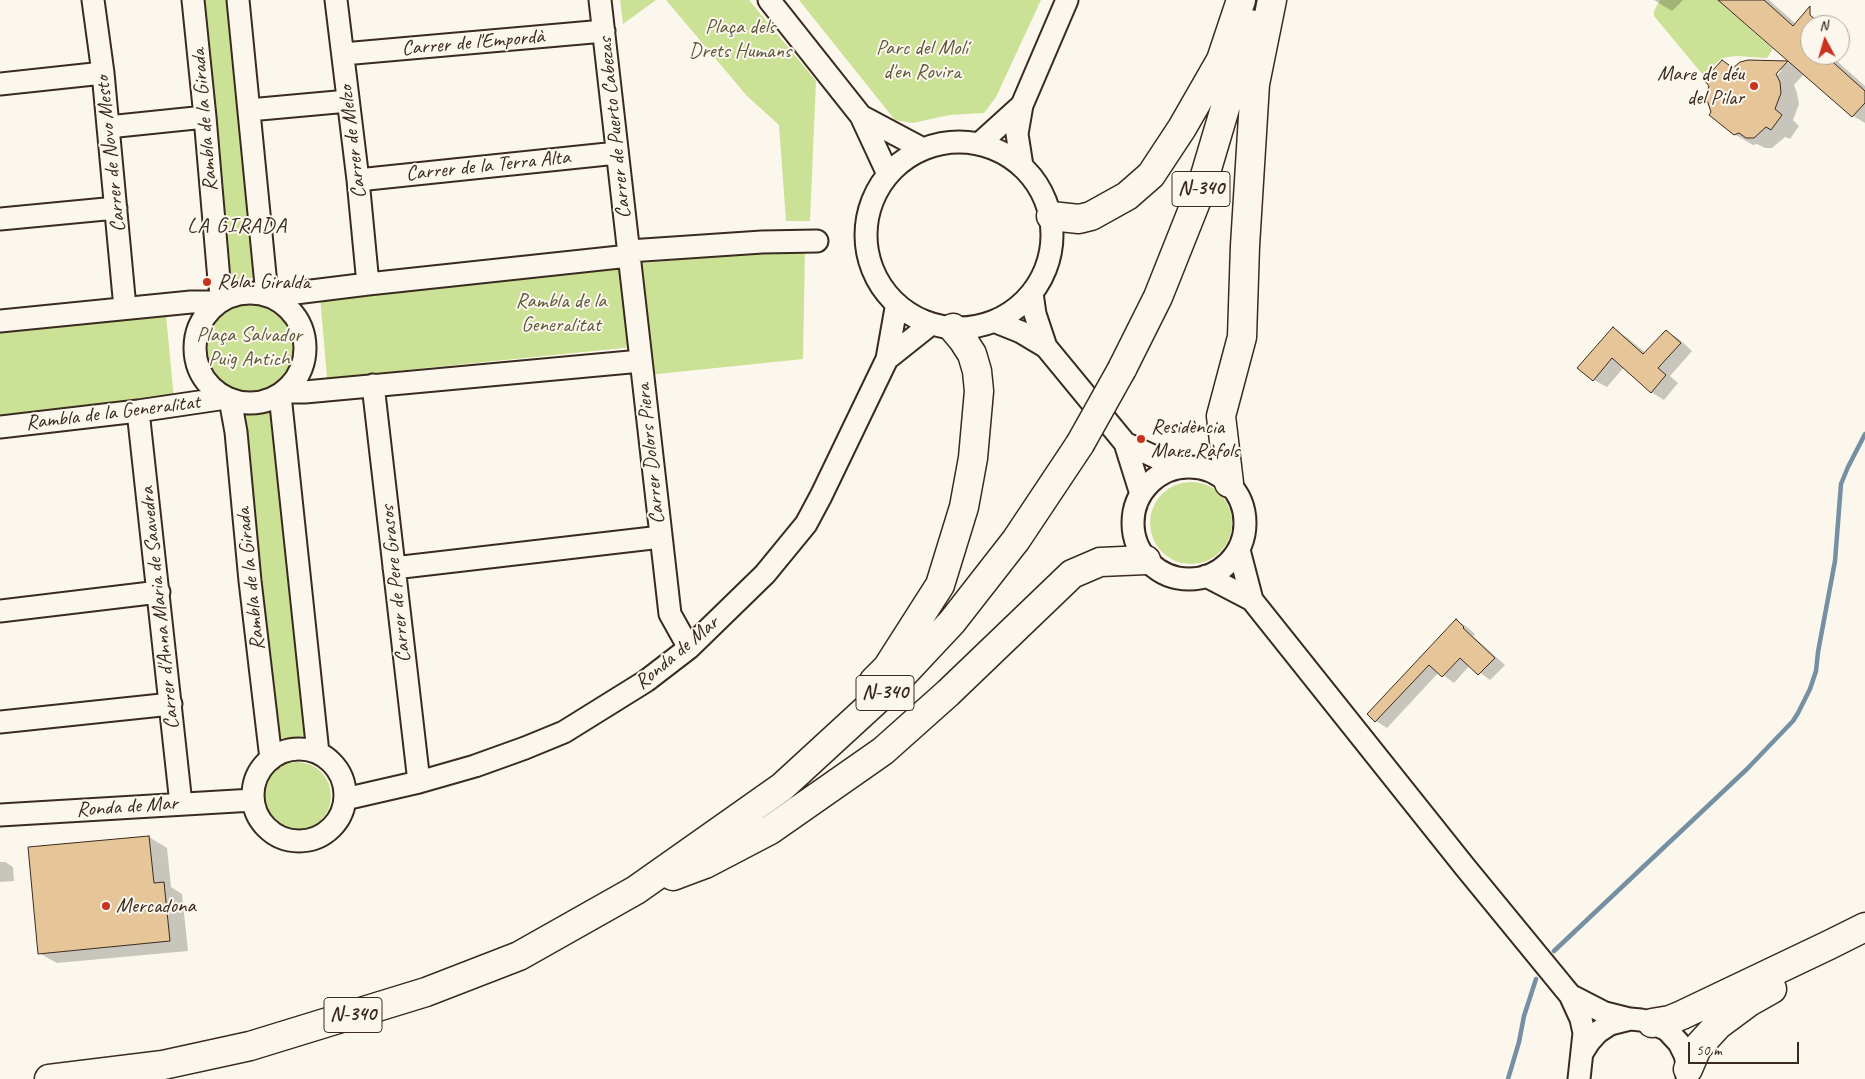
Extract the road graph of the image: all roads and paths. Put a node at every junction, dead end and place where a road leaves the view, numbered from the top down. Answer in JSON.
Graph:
{"nodes":[{"id":1,"x":93,"y":0,"type":"edge"},
{"id":2,"x":193,"y":0,"type":"edge"},
{"id":3,"x":238,"y":0,"type":"edge"},
{"id":4,"x":336,"y":0,"type":"edge"},
{"id":5,"x":600,"y":0,"type":"edge"},
{"id":6,"x":769,"y":0,"type":"edge"},
{"id":7,"x":1067,"y":0,"type":"edge"},
{"id":8,"x":1241,"y":0,"type":"edge"},
{"id":9,"x":1256,"y":0,"type":"edge"},
{"id":10,"x":1272,"y":0,"type":"edge"},
{"id":11,"x":604,"y":31,"type":"junction"},
{"id":12,"x":343,"y":54,"type":"junction"},
{"id":13,"x":103,"y":73,"type":"junction"},
{"id":14,"x":0,"y":84,"type":"edge"},
{"id":15,"x":348,"y":101,"type":"junction"},
{"id":16,"x":1022,"y":106,"type":"junction"},
{"id":17,"x":249,"y":110,"type":"junction"},
{"id":18,"x":861,"y":116,"type":"junction"},
{"id":19,"x":205,"y":117,"type":"junction"},
{"id":20,"x":108,"y":128,"type":"junction"},
{"id":21,"x":979,"y":144,"type":"junction"},
{"id":22,"x":923,"y":149,"type":"junction"},
{"id":23,"x":617,"y":153,"type":"junction"},
{"id":24,"x":1022,"y":166,"type":"junction"},
{"id":25,"x":887,"y":172,"type":"junction"},
{"id":26,"x":358,"y":180,"type":"junction"},
{"id":27,"x":116,"y":208,"type":"junction"},
{"id":28,"x":1051,"y":216,"type":"junction"},
{"id":29,"x":0,"y":219,"type":"edge"},
{"id":30,"x":817,"y":241,"type":"dead end"},
{"id":31,"x":629,"y":253,"type":"junction"},
{"id":32,"x":368,"y":284,"type":"junction"},
{"id":33,"x":1032,"y":293,"type":"junction"},
{"id":34,"x":269,"y":296,"type":"junction"},
{"id":35,"x":221,"y":301,"type":"junction"},
{"id":36,"x":125,"y":308,"type":"junction"},
{"id":37,"x":896,"y":308,"type":"junction"},
{"id":38,"x":0,"y":321,"type":"edge"},
{"id":39,"x":996,"y":322,"type":"junction"},
{"id":40,"x":942,"y":326,"type":"junction"},
{"id":41,"x":1046,"y":347,"type":"junction"},
{"id":42,"x":887,"y":359,"type":"junction"},
{"id":43,"x":641,"y":361,"type":"junction"},
{"id":44,"x":373,"y":386,"type":"junction"},
{"id":45,"x":282,"y":393,"type":"junction"},
{"id":46,"x":228,"y":398,"type":"junction"},
{"id":47,"x":138,"y":411,"type":"junction"},
{"id":48,"x":0,"y":427,"type":"edge"},
{"id":49,"x":1125,"y":443,"type":"junction"},
{"id":50,"x":1179,"y":468,"type":"junction"},
{"id":51,"x":1229,"y":483,"type":"junction"},
{"id":52,"x":1141,"y":494,"type":"junction"},
{"id":53,"x":661,"y":537,"type":"junction"},
{"id":54,"x":1239,"y":550,"type":"junction"},
{"id":55,"x":1146,"y":560,"type":"junction"},
{"id":56,"x":394,"y":568,"type":"junction"},
{"id":57,"x":1206,"y":576,"type":"junction"},
{"id":58,"x":159,"y":592,"type":"junction"},
{"id":59,"x":1252,"y":600,"type":"junction"},
{"id":60,"x":0,"y":611,"type":"edge"},
{"id":61,"x":689,"y":648,"type":"junction"},
{"id":62,"x":170,"y":704,"type":"junction"},
{"id":63,"x":0,"y":722,"type":"edge"},
{"id":64,"x":318,"y":752,"type":"junction"},
{"id":65,"x":271,"y":759,"type":"junction"},
{"id":66,"x":419,"y":782,"type":"junction"},
{"id":67,"x":345,"y":799,"type":"junction"},
{"id":68,"x":253,"y":800,"type":"junction"},
{"id":69,"x":181,"y":804,"type":"junction"},
{"id":70,"x":0,"y":815,"type":"edge"},
{"id":71,"x":636,"y":890,"type":"junction"},
{"id":72,"x":1865,"y":927,"type":"edge"},
{"id":73,"x":1865,"y":939,"type":"edge"},
{"id":74,"x":1570,"y":995,"type":"junction"},
{"id":75,"x":1641,"y":1021,"type":"junction"},
{"id":76,"x":1582,"y":1053,"type":"junction"},
{"id":77,"x":1688,"y":1074,"type":"edge"},
{"id":78,"x":49,"y":1079,"type":"edge"},
{"id":79,"x":1579,"y":1079,"type":"edge"}],
"edges":[{"from":1,"to":13,"type":"street","name":"Carrer de Novo Mesto"},
{"from":2,"to":19,"type":"street","name":"Rambla de la Girada"},
{"from":3,"to":17,"type":"street","name":"Rambla de la Girada"},
{"from":4,"to":12,"type":"street","name":"Carrer de Melzo"},
{"from":5,"to":11,"type":"street","name":"Carrer de Puerto Cabezas"},
{"from":6,"to":18,"type":"street"},
{"from":7,"to":16,"type":"street"},
{"from":8,"to":28,"type":"highway"},
{"from":9,"to":71,"type":"highway","number":"N-340","bridge":true},
{"from":10,"to":51,"type":"highway"},
{"from":11,"to":12,"type":"street","name":"Carrer de l'Empordà"},
{"from":11,"to":23,"type":"street","name":"Carrer de Puerto Cabezas"},
{"from":12,"to":15,"type":"street","name":"Carrer de Melzo"},
{"from":13,"to":14,"type":"street"},
{"from":13,"to":20,"type":"street","name":"Carrer de Novo Mesto"},
{"from":15,"to":17,"type":"street"},
{"from":15,"to":26,"type":"street","name":"Carrer de Melzo"},
{"from":16,"to":21,"type":"street"},
{"from":16,"to":24,"type":"street"},
{"from":17,"to":34,"type":"street","name":"Rambla de la Girada"},
{"from":18,"to":22,"type":"street"},
{"from":18,"to":25,"type":"street"},
{"from":19,"to":20,"type":"street"},
{"from":19,"to":35,"type":"street","name":"Rambla de la Girada"},
{"from":20,"to":27,"type":"street","name":"Carrer de Novo Mesto"},
{"from":21,"to":22,"type":"street"},
{"from":21,"to":24,"type":"street"},
{"from":22,"to":25,"type":"street"},
{"from":23,"to":26,"type":"street","name":"Carrer de la Terra Alta"},
{"from":23,"to":31,"type":"street","name":"Carrer de Puerto Cabezas"},
{"from":24,"to":28,"type":"street"},
{"from":25,"to":37,"type":"street"},
{"from":26,"to":32,"type":"street","name":"Carrer de Melzo"},
{"from":27,"to":29,"type":"street"},
{"from":27,"to":36,"type":"street","name":"Carrer de Novo Mesto"},
{"from":28,"to":33,"type":"street"},
{"from":30,"to":31,"type":"street"},
{"from":31,"to":32,"type":"street"},
{"from":31,"to":43,"type":"street","name":"Carrer Dolors Piera"},
{"from":32,"to":34,"type":"street"},
{"from":33,"to":39,"type":"street"},
{"from":33,"to":41,"type":"street"},
{"from":34,"to":35,"type":"street"},
{"from":34,"to":45,"type":"street"},
{"from":35,"to":36,"type":"street"},
{"from":35,"to":46,"type":"street"},
{"from":36,"to":38,"type":"street"},
{"from":37,"to":40,"type":"street"},
{"from":37,"to":42,"type":"street","name":"Ronda de Mar"},
{"from":39,"to":40,"type":"street"},
{"from":39,"to":41,"type":"street"},
{"from":40,"to":42,"type":"street","name":"Ronda de Mar"},
{"from":40,"to":71,"type":"highway"},
{"from":41,"to":49,"type":"street"},
{"from":42,"to":61,"type":"street","name":"Ronda de Mar"},
{"from":43,"to":44,"type":"street"},
{"from":43,"to":53,"type":"street","name":"Carrer Dolors Piera"},
{"from":44,"to":45,"type":"street"},
{"from":44,"to":56,"type":"street","name":"Carrer de Pere Grasos"},
{"from":45,"to":46,"type":"street"},
{"from":45,"to":64,"type":"street"},
{"from":46,"to":47,"type":"street","name":"Rambla de la Generalitat"},
{"from":46,"to":65,"type":"street","name":"Rambla de la Girada"},
{"from":47,"to":48,"type":"street","name":"Rambla de la Generalitat"},
{"from":47,"to":58,"type":"street","name":"Carrer d'Anna Maria de Saavedra"},
{"from":49,"to":50,"type":"street"},
{"from":49,"to":52,"type":"street"},
{"from":50,"to":51,"type":"street"},
{"from":50,"to":52,"type":"street"},
{"from":51,"to":54,"type":"street"},
{"from":52,"to":55,"type":"street"},
{"from":53,"to":56,"type":"street"},
{"from":53,"to":61,"type":"street","name":"Carrer Dolors Piera"},
{"from":54,"to":57,"type":"street"},
{"from":54,"to":59,"type":"street"},
{"from":55,"to":57,"type":"street"},
{"from":55,"to":71,"type":"highway"},
{"from":56,"to":66,"type":"street","name":"Carrer de Pere Grasos"},
{"from":57,"to":59,"type":"street"},
{"from":58,"to":60,"type":"street"},
{"from":58,"to":62,"type":"street","name":"Carrer d'Anna Maria de Saavedra"},
{"from":59,"to":74,"type":"street"},
{"from":61,"to":66,"type":"street","name":"Ronda de Mar"},
{"from":62,"to":63,"type":"street"},
{"from":62,"to":69,"type":"street","name":"Carrer d'Anna Maria de Saavedra"},
{"from":64,"to":65,"type":"street"},
{"from":64,"to":67,"type":"street"},
{"from":65,"to":68,"type":"street"},
{"from":66,"to":67,"type":"street","name":"Ronda de Mar"},
{"from":67,"to":68,"type":"street"},
{"from":68,"to":69,"type":"street","name":"Ronda de Mar"},
{"from":69,"to":70,"type":"street","name":"Ronda de Mar"},
{"from":71,"to":78,"type":"highway","number":"N-340"},
{"from":72,"to":75,"type":"highway"},
{"from":73,"to":77,"type":"highway"},
{"from":74,"to":75,"type":"street"},
{"from":74,"to":76,"type":"street"},
{"from":75,"to":76,"type":"street"},
{"from":75,"to":77,"type":"street"},
{"from":76,"to":79,"type":"street"}]}
